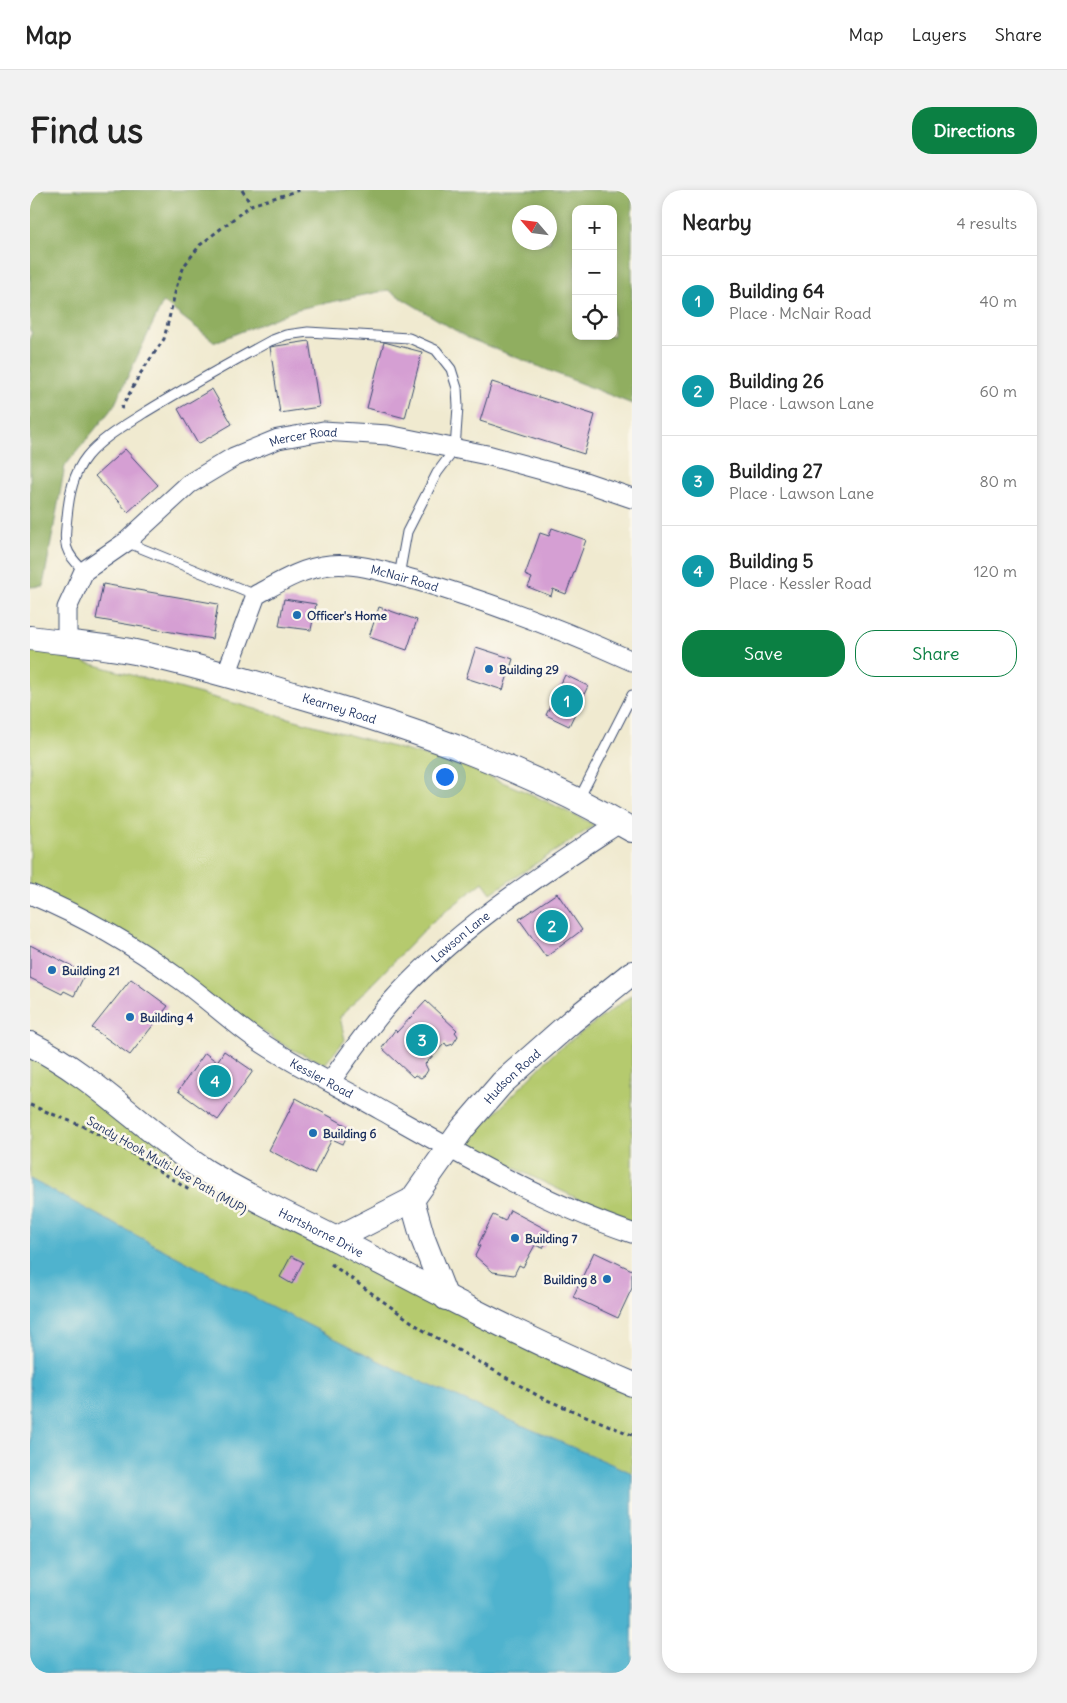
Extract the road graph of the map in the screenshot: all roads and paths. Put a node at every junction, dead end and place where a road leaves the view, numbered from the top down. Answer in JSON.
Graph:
{"nodes":[{"id":1,"x":242,"y":190,"type":"edge"},
{"id":2,"x":300,"y":190,"type":"edge"},
{"id":3,"x":251,"y":205,"type":"junction"},
{"id":4,"x":104,"y":438,"type":"junction"},
{"id":5,"x":456,"y":450,"type":"junction"},
{"id":6,"x":632,"y":498,"type":"edge"},
{"id":7,"x":126,"y":542,"type":"junction"},
{"id":8,"x":84,"y":571,"type":"junction"},
{"id":9,"x":399,"y":576,"type":"junction"},
{"id":10,"x":256,"y":595,"type":"junction"},
{"id":11,"x":30,"y":638,"type":"edge"},
{"id":12,"x":68,"y":644,"type":"junction"},
{"id":13,"x":632,"y":661,"type":"edge"},
{"id":14,"x":226,"y":674,"type":"junction"},
{"id":15,"x":632,"y":695,"type":"edge"},
{"id":16,"x":578,"y":801,"type":"junction"},
{"id":17,"x":626,"y":827,"type":"edge"},
{"id":18,"x":30,"y":894,"type":"edge"},
{"id":19,"x":632,"y":973,"type":"edge"},
{"id":20,"x":30,"y":1044,"type":"edge"},
{"id":21,"x":330,"y":1082,"type":"junction"},
{"id":22,"x":30,"y":1105,"type":"edge"},
{"id":23,"x":449,"y":1147,"type":"junction"},
{"id":24,"x":197,"y":1194,"type":"dead end"},
{"id":25,"x":412,"y":1200,"type":"junction"},
{"id":26,"x":632,"y":1233,"type":"edge"},
{"id":27,"x":336,"y":1239,"type":"junction"},
{"id":28,"x":328,"y":1262,"type":"dead end"},
{"id":29,"x":446,"y":1298,"type":"junction"},
{"id":30,"x":632,"y":1384,"type":"edge"},
{"id":31,"x":632,"y":1435,"type":"edge"}],
"edges":[{"from":1,"to":3,"type":"path"},
{"from":2,"to":3,"type":"path"},
{"from":3,"to":4,"type":"path"},
{"from":4,"to":5,"type":"lane"},
{"from":4,"to":8,"type":"lane"},
{"from":5,"to":6,"type":"street","name":"Mercer Road"},
{"from":5,"to":7,"type":"street","name":"Mercer Road"},
{"from":5,"to":9,"type":"lane"},
{"from":7,"to":8,"type":"street","name":"Mercer Road"},
{"from":7,"to":10,"type":"lane"},
{"from":8,"to":12,"type":"street"},
{"from":9,"to":10,"type":"street","name":"McNair Road"},
{"from":9,"to":13,"type":"street","name":"McNair Road"},
{"from":10,"to":14,"type":"street"},
{"from":11,"to":12,"type":"street","name":"Kearney Road"},
{"from":12,"to":14,"type":"street","name":"Kearney Road"},
{"from":14,"to":16,"type":"street","name":"Kearney Road"},
{"from":15,"to":16,"type":"lane"},
{"from":16,"to":17,"type":"street","name":"Kearney Road"},
{"from":17,"to":21,"type":"street","name":"Lawson Lane"},
{"from":18,"to":21,"type":"street","name":"Kessler Road"},
{"from":19,"to":23,"type":"street","name":"Hudson Road"},
{"from":20,"to":27,"type":"street","name":"Hartshorne Drive"},
{"from":21,"to":23,"type":"street","name":"Kessler Road"},
{"from":22,"to":24,"type":"path","name":"Sandy Hook Multi-Use Path (MUP)"},
{"from":23,"to":25,"type":"street","name":"Hudson Road"},
{"from":23,"to":26,"type":"street","name":"Kessler Road"},
{"from":25,"to":27,"type":"street","name":"Hudson Road"},
{"from":25,"to":29,"type":"street"},
{"from":27,"to":29,"type":"street","name":"Hartshorne Drive"},
{"from":28,"to":31,"type":"path"},
{"from":29,"to":30,"type":"street","name":"Hartshorne Drive"}]}
